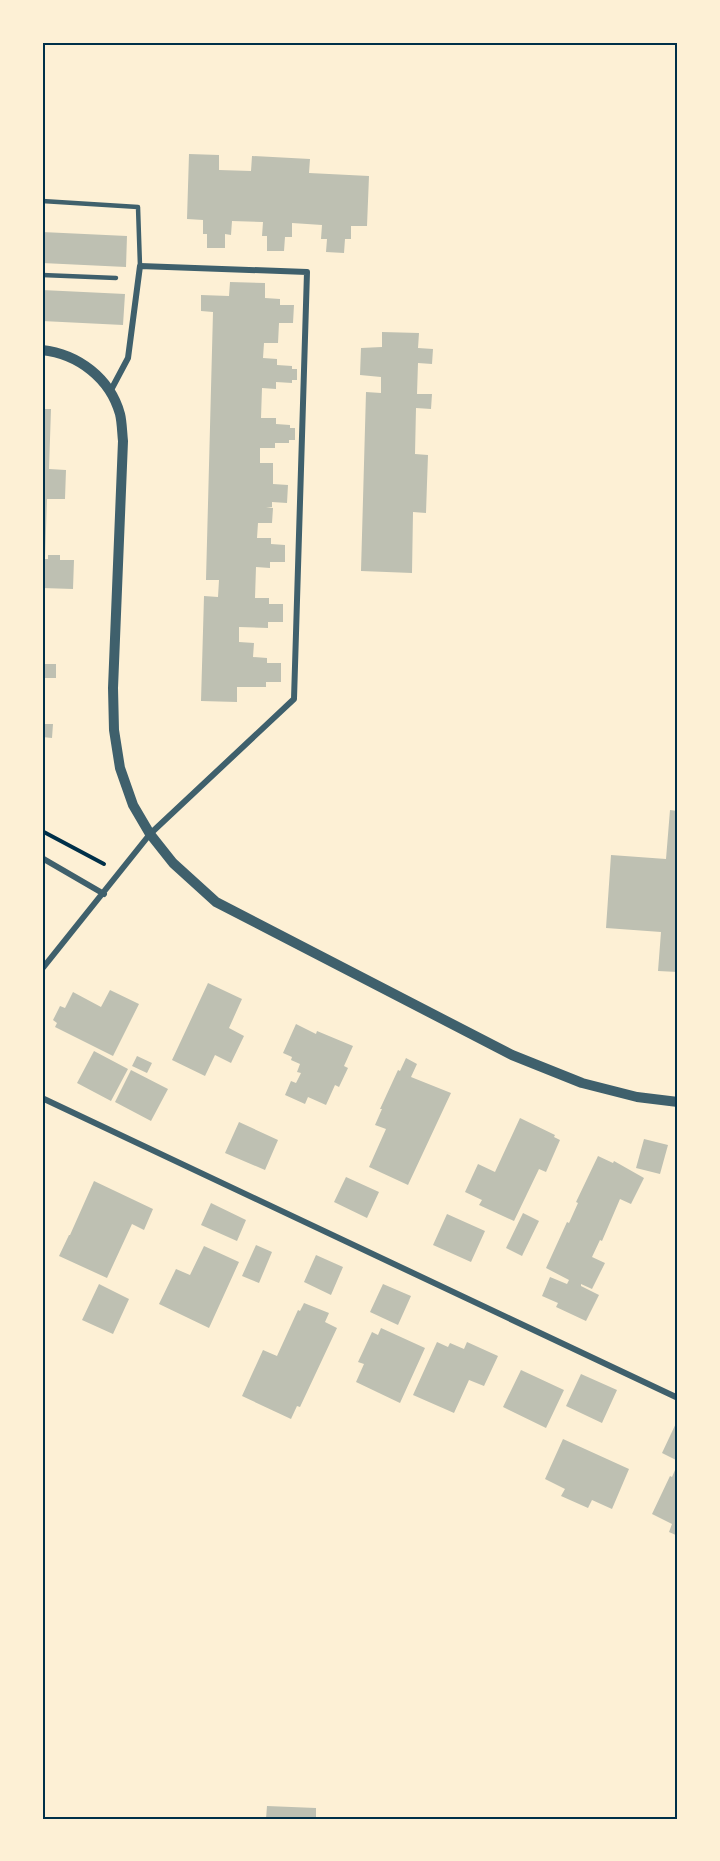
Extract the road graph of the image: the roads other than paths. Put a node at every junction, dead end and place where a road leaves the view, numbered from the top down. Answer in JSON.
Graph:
{"nodes":[{"id":1,"x":42,"y":201,"type":"edge"},
{"id":2,"x":140,"y":266,"type":"junction"},
{"id":3,"x":42,"y":275,"type":"edge"},
{"id":4,"x":116,"y":278,"type":"dead end"},
{"id":5,"x":42,"y":350,"type":"edge"},
{"id":6,"x":111,"y":390,"type":"junction"},
{"id":7,"x":150,"y":834,"type":"junction"},
{"id":8,"x":42,"y":858,"type":"edge"},
{"id":9,"x":104,"y":894,"type":"junction"},
{"id":10,"x":42,"y":969,"type":"edge"},
{"id":11,"x":42,"y":1098,"type":"edge"},
{"id":12,"x":678,"y":1102,"type":"edge"},
{"id":13,"x":678,"y":1398,"type":"edge"}],
"edges":[{"from":1,"to":2,"type":"lane"},
{"from":2,"to":6,"type":"street"},
{"from":2,"to":7,"type":"street"},
{"from":3,"to":4,"type":"lane"},
{"from":5,"to":6,"type":"street"},
{"from":6,"to":7,"type":"street"},
{"from":7,"to":9,"type":"street"},
{"from":7,"to":12,"type":"street"},
{"from":8,"to":9,"type":"street"},
{"from":9,"to":10,"type":"street"},
{"from":11,"to":13,"type":"street"}]}
